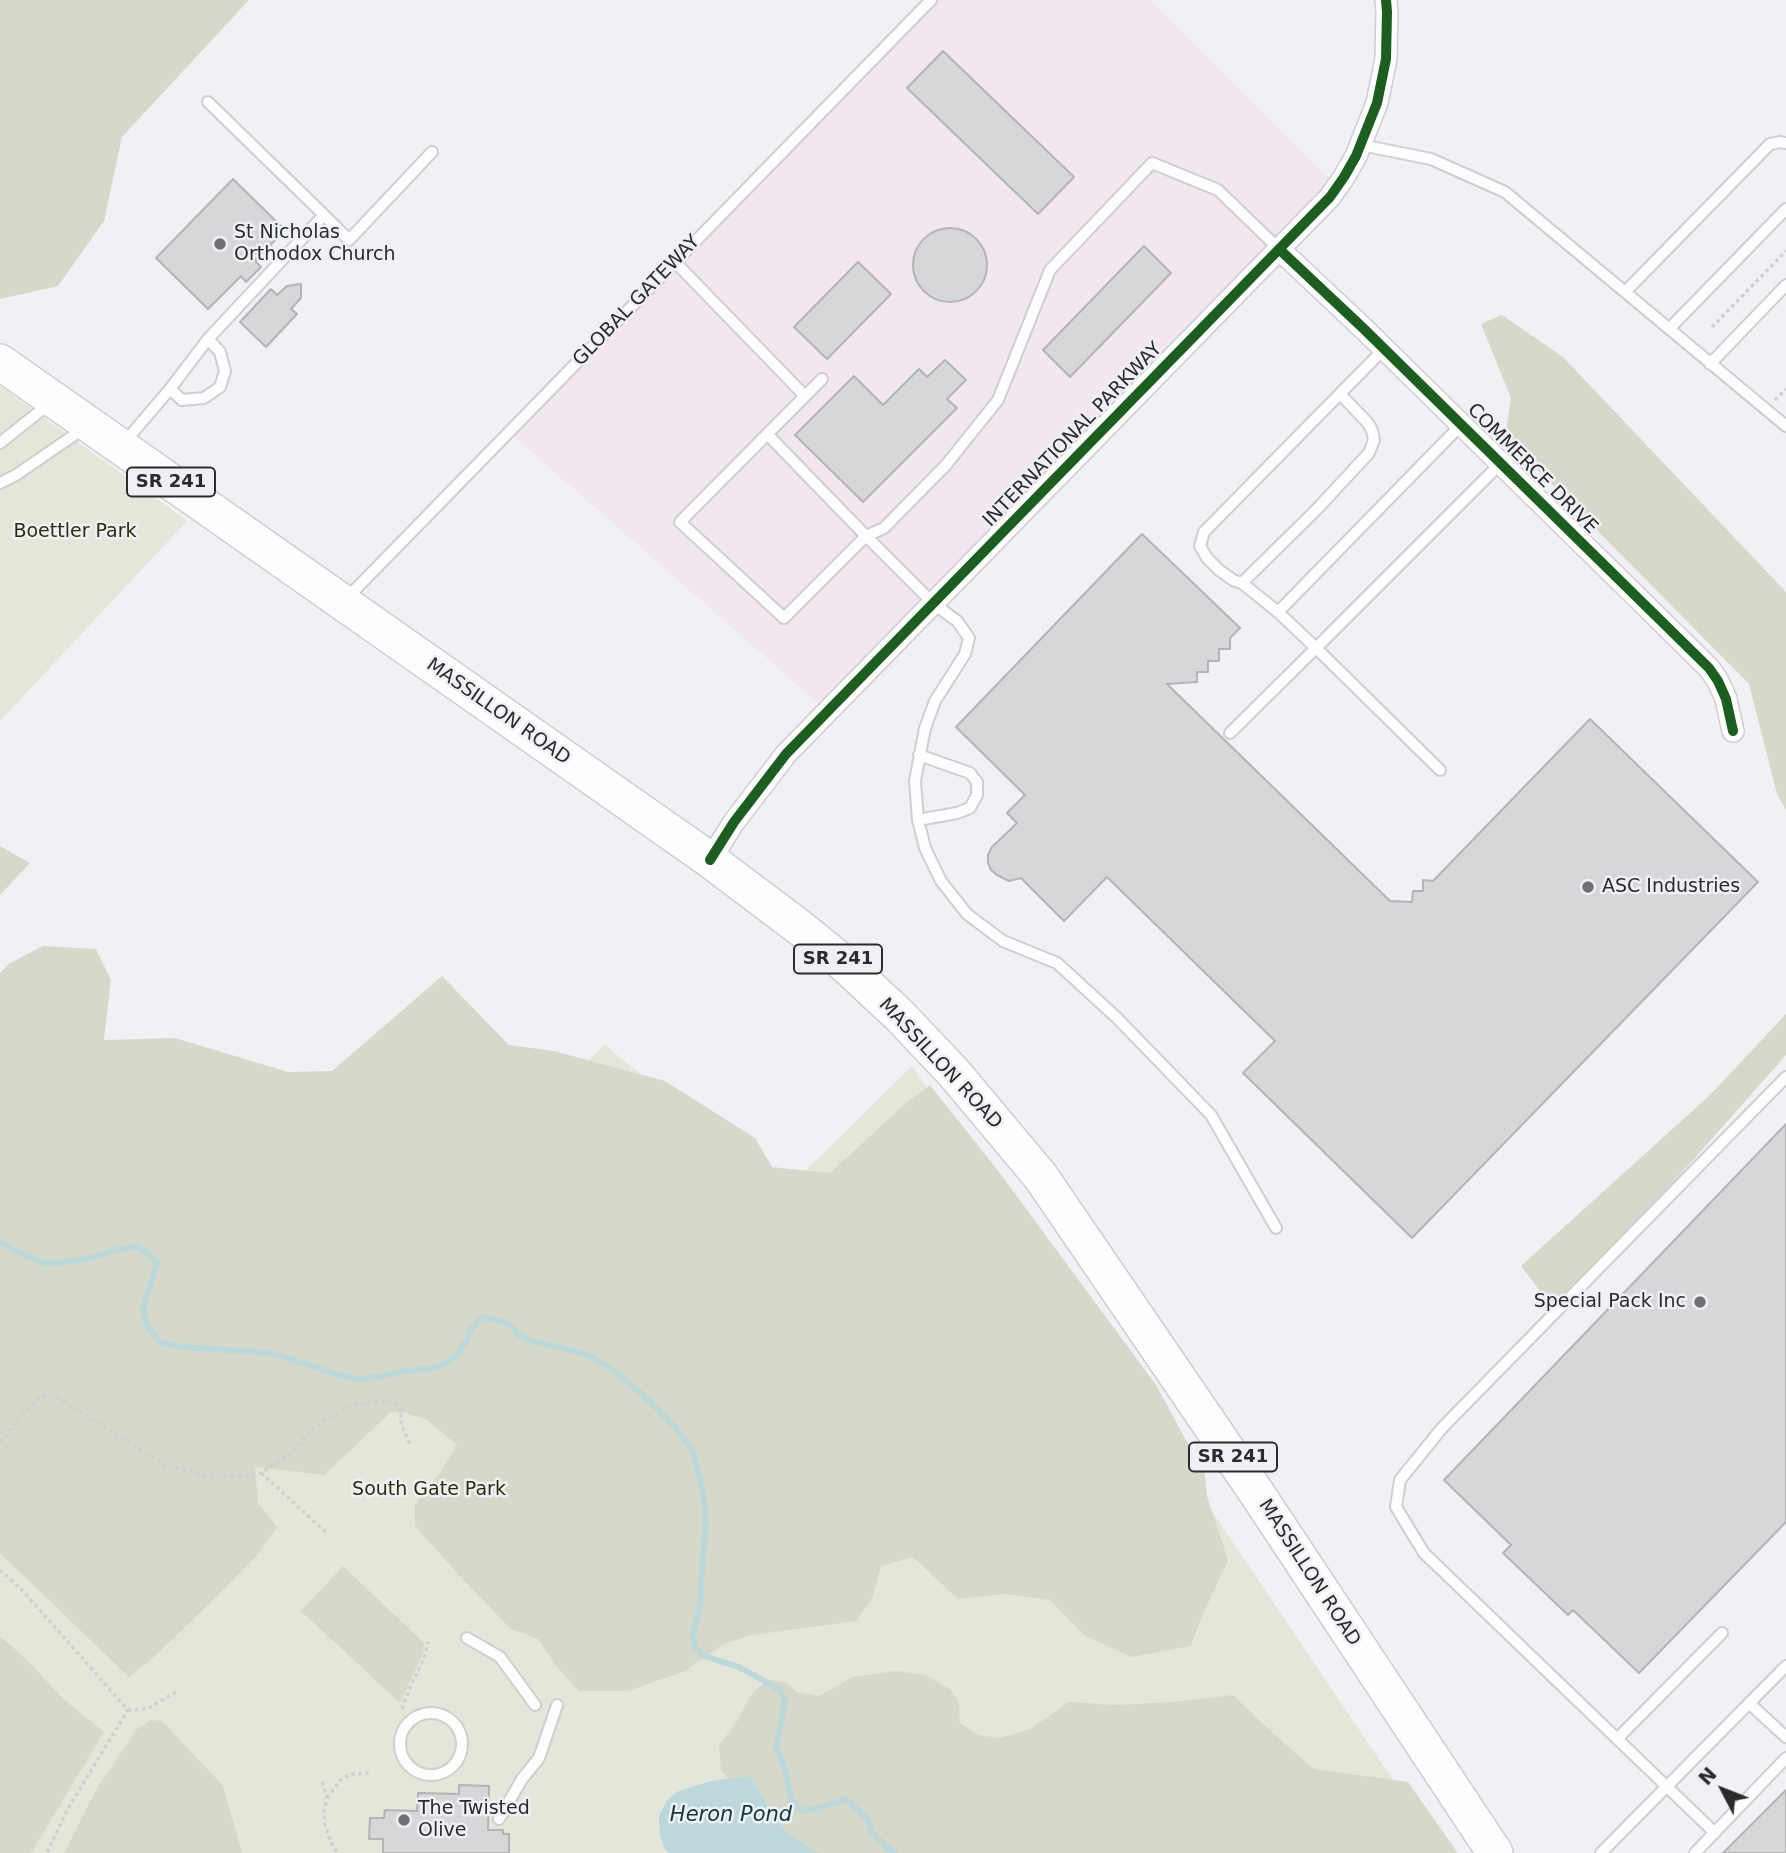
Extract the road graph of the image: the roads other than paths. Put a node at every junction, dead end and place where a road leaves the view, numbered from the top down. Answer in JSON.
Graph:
{"nodes":[{"id":1,"x":931,"y":0,"type":"edge"},
{"id":2,"x":1386,"y":0,"type":"edge"},
{"id":3,"x":208,"y":102,"type":"dead end"},
{"id":4,"x":1786,"y":144,"type":"edge"},
{"id":5,"x":1361,"y":145,"type":"junction"},
{"id":6,"x":432,"y":152,"type":"dead end"},
{"id":7,"x":1786,"y":209,"type":"edge"},
{"id":8,"x":324,"y":215,"type":"junction"},
{"id":9,"x":1279,"y":249,"type":"junction"},
{"id":10,"x":675,"y":262,"type":"junction"},
{"id":11,"x":1786,"y":285,"type":"edge"},
{"id":12,"x":1625,"y":292,"type":"junction"},
{"id":13,"x":1669,"y":329,"type":"junction"},
{"id":14,"x":208,"y":339,"type":"junction"},
{"id":15,"x":1384,"y":349,"type":"junction"},
{"id":16,"x":0,"y":362,"type":"edge"},
{"id":17,"x":1710,"y":364,"type":"junction"},
{"id":18,"x":822,"y":379,"type":"dead end"},
{"id":19,"x":170,"y":389,"type":"junction"},
{"id":20,"x":1340,"y":394,"type":"junction"},
{"id":21,"x":805,"y":396,"type":"junction"},
{"id":22,"x":54,"y":400,"type":"junction"},
{"id":23,"x":90,"y":425,"type":"junction"},
{"id":24,"x":1462,"y":425,"type":"junction"},
{"id":25,"x":1786,"y":426,"type":"edge"},
{"id":26,"x":767,"y":434,"type":"junction"},
{"id":27,"x":0,"y":443,"type":"edge"},
{"id":28,"x":121,"y":447,"type":"junction"},
{"id":29,"x":1501,"y":463,"type":"junction"},
{"id":30,"x":0,"y":483,"type":"edge"},
{"id":31,"x":866,"y":536,"type":"junction"},
{"id":32,"x":1242,"y":583,"type":"junction"},
{"id":33,"x":342,"y":603,"type":"junction"},
{"id":34,"x":934,"y":604,"type":"junction"},
{"id":35,"x":1278,"y":612,"type":"junction"},
{"id":36,"x":1316,"y":648,"type":"junction"},
{"id":37,"x":1733,"y":731,"type":"dead end"},
{"id":38,"x":1230,"y":733,"type":"dead end"},
{"id":39,"x":919,"y":755,"type":"junction"},
{"id":40,"x":1440,"y":771,"type":"dead end"},
{"id":41,"x":918,"y":820,"type":"junction"},
{"id":42,"x":710,"y":860,"type":"junction"},
{"id":43,"x":1786,"y":1077,"type":"edge"},
{"id":44,"x":1276,"y":1228,"type":"dead end"},
{"id":45,"x":1722,"y":1633,"type":"dead end"},
{"id":46,"x":467,"y":1638,"type":"dead end"},
{"id":47,"x":1786,"y":1666,"type":"edge"},
{"id":48,"x":1749,"y":1703,"type":"junction"},
{"id":49,"x":535,"y":1705,"type":"dead end"},
{"id":50,"x":557,"y":1705,"type":"dead end"},
{"id":51,"x":1786,"y":1737,"type":"edge"},
{"id":52,"x":1618,"y":1738,"type":"junction"},
{"id":53,"x":461,"y":1748,"type":"joint"},
{"id":54,"x":1786,"y":1758,"type":"edge"},
{"id":55,"x":1668,"y":1785,"type":"junction"},
{"id":56,"x":499,"y":1818,"type":"dead end"},
{"id":57,"x":1715,"y":1832,"type":"junction"},
{"id":58,"x":1495,"y":1853,"type":"edge"},
{"id":59,"x":1601,"y":1853,"type":"edge"},
{"id":60,"x":1696,"y":1853,"type":"edge"}],
"edges":[{"from":1,"to":10,"type":"lane","name":"GLOBAL GATEWAY"},
{"from":2,"to":5,"type":"street","name":"INTERNATIONAL PARKWAY"},
{"from":3,"to":8,"type":"lane"},
{"from":4,"to":12,"type":"lane"},
{"from":5,"to":9,"type":"street","name":"INTERNATIONAL PARKWAY"},
{"from":5,"to":12,"type":"lane"},
{"from":6,"to":8,"type":"lane"},
{"from":7,"to":13,"type":"lane"},
{"from":8,"to":14,"type":"lane"},
{"from":9,"to":15,"type":"street","name":"COMMERCE DRIVE"},
{"from":9,"to":31,"type":"lane"},
{"from":9,"to":34,"type":"street","name":"INTERNATIONAL PARKWAY"},
{"from":10,"to":21,"type":"lane"},
{"from":10,"to":33,"type":"lane","name":"GLOBAL GATEWAY"},
{"from":11,"to":17,"type":"lane"},
{"from":12,"to":13,"type":"lane"},
{"from":13,"to":17,"type":"lane"},
{"from":14,"to":19,"type":"lane"},
{"from":14,"to":19,"type":"lane"},
{"from":15,"to":20,"type":"lane"},
{"from":15,"to":24,"type":"street","name":"COMMERCE DRIVE"},
{"from":16,"to":22,"type":"main road","name":"MASSILLON ROAD","number":"SR 241"},
{"from":17,"to":25,"type":"lane"},
{"from":18,"to":21,"type":"lane"},
{"from":19,"to":28,"type":"lane"},
{"from":20,"to":32,"type":"lane"},
{"from":20,"to":32,"type":"lane"},
{"from":21,"to":26,"type":"lane"},
{"from":22,"to":23,"type":"main road","name":"MASSILLON ROAD","number":"SR 241"},
{"from":22,"to":27,"type":"lane"},
{"from":23,"to":28,"type":"main road","name":"MASSILLON ROAD","number":"SR 241"},
{"from":23,"to":30,"type":"lane"},
{"from":24,"to":29,"type":"street","name":"COMMERCE DRIVE"},
{"from":24,"to":35,"type":"lane"},
{"from":26,"to":31,"type":"lane"},
{"from":26,"to":31,"type":"lane"},
{"from":28,"to":33,"type":"main road","name":"MASSILLON ROAD","number":"SR 241"},
{"from":29,"to":36,"type":"lane"},
{"from":29,"to":37,"type":"street","name":"COMMERCE DRIVE"},
{"from":31,"to":34,"type":"lane"},
{"from":32,"to":35,"type":"lane"},
{"from":33,"to":42,"type":"main road","name":"MASSILLON ROAD","number":"SR 241"},
{"from":34,"to":39,"type":"lane"},
{"from":34,"to":42,"type":"street","name":"INTERNATIONAL PARKWAY"},
{"from":35,"to":36,"type":"lane"},
{"from":36,"to":38,"type":"lane"},
{"from":36,"to":40,"type":"lane"},
{"from":39,"to":41,"type":"lane"},
{"from":39,"to":41,"type":"lane"},
{"from":41,"to":44,"type":"lane"},
{"from":42,"to":58,"type":"main road","name":"MASSILLON ROAD","number":"SR 241"},
{"from":43,"to":52,"type":"lane"},
{"from":45,"to":52,"type":"lane"},
{"from":46,"to":49,"type":"lane"},
{"from":47,"to":48,"type":"lane"},
{"from":48,"to":51,"type":"lane"},
{"from":48,"to":55,"type":"lane"},
{"from":50,"to":56,"type":"lane"},
{"from":52,"to":55,"type":"lane"},
{"from":53,"to":53,"type":"lane"},
{"from":54,"to":57,"type":"lane"},
{"from":55,"to":57,"type":"lane"},
{"from":55,"to":59,"type":"lane"},
{"from":57,"to":60,"type":"lane"}]}
